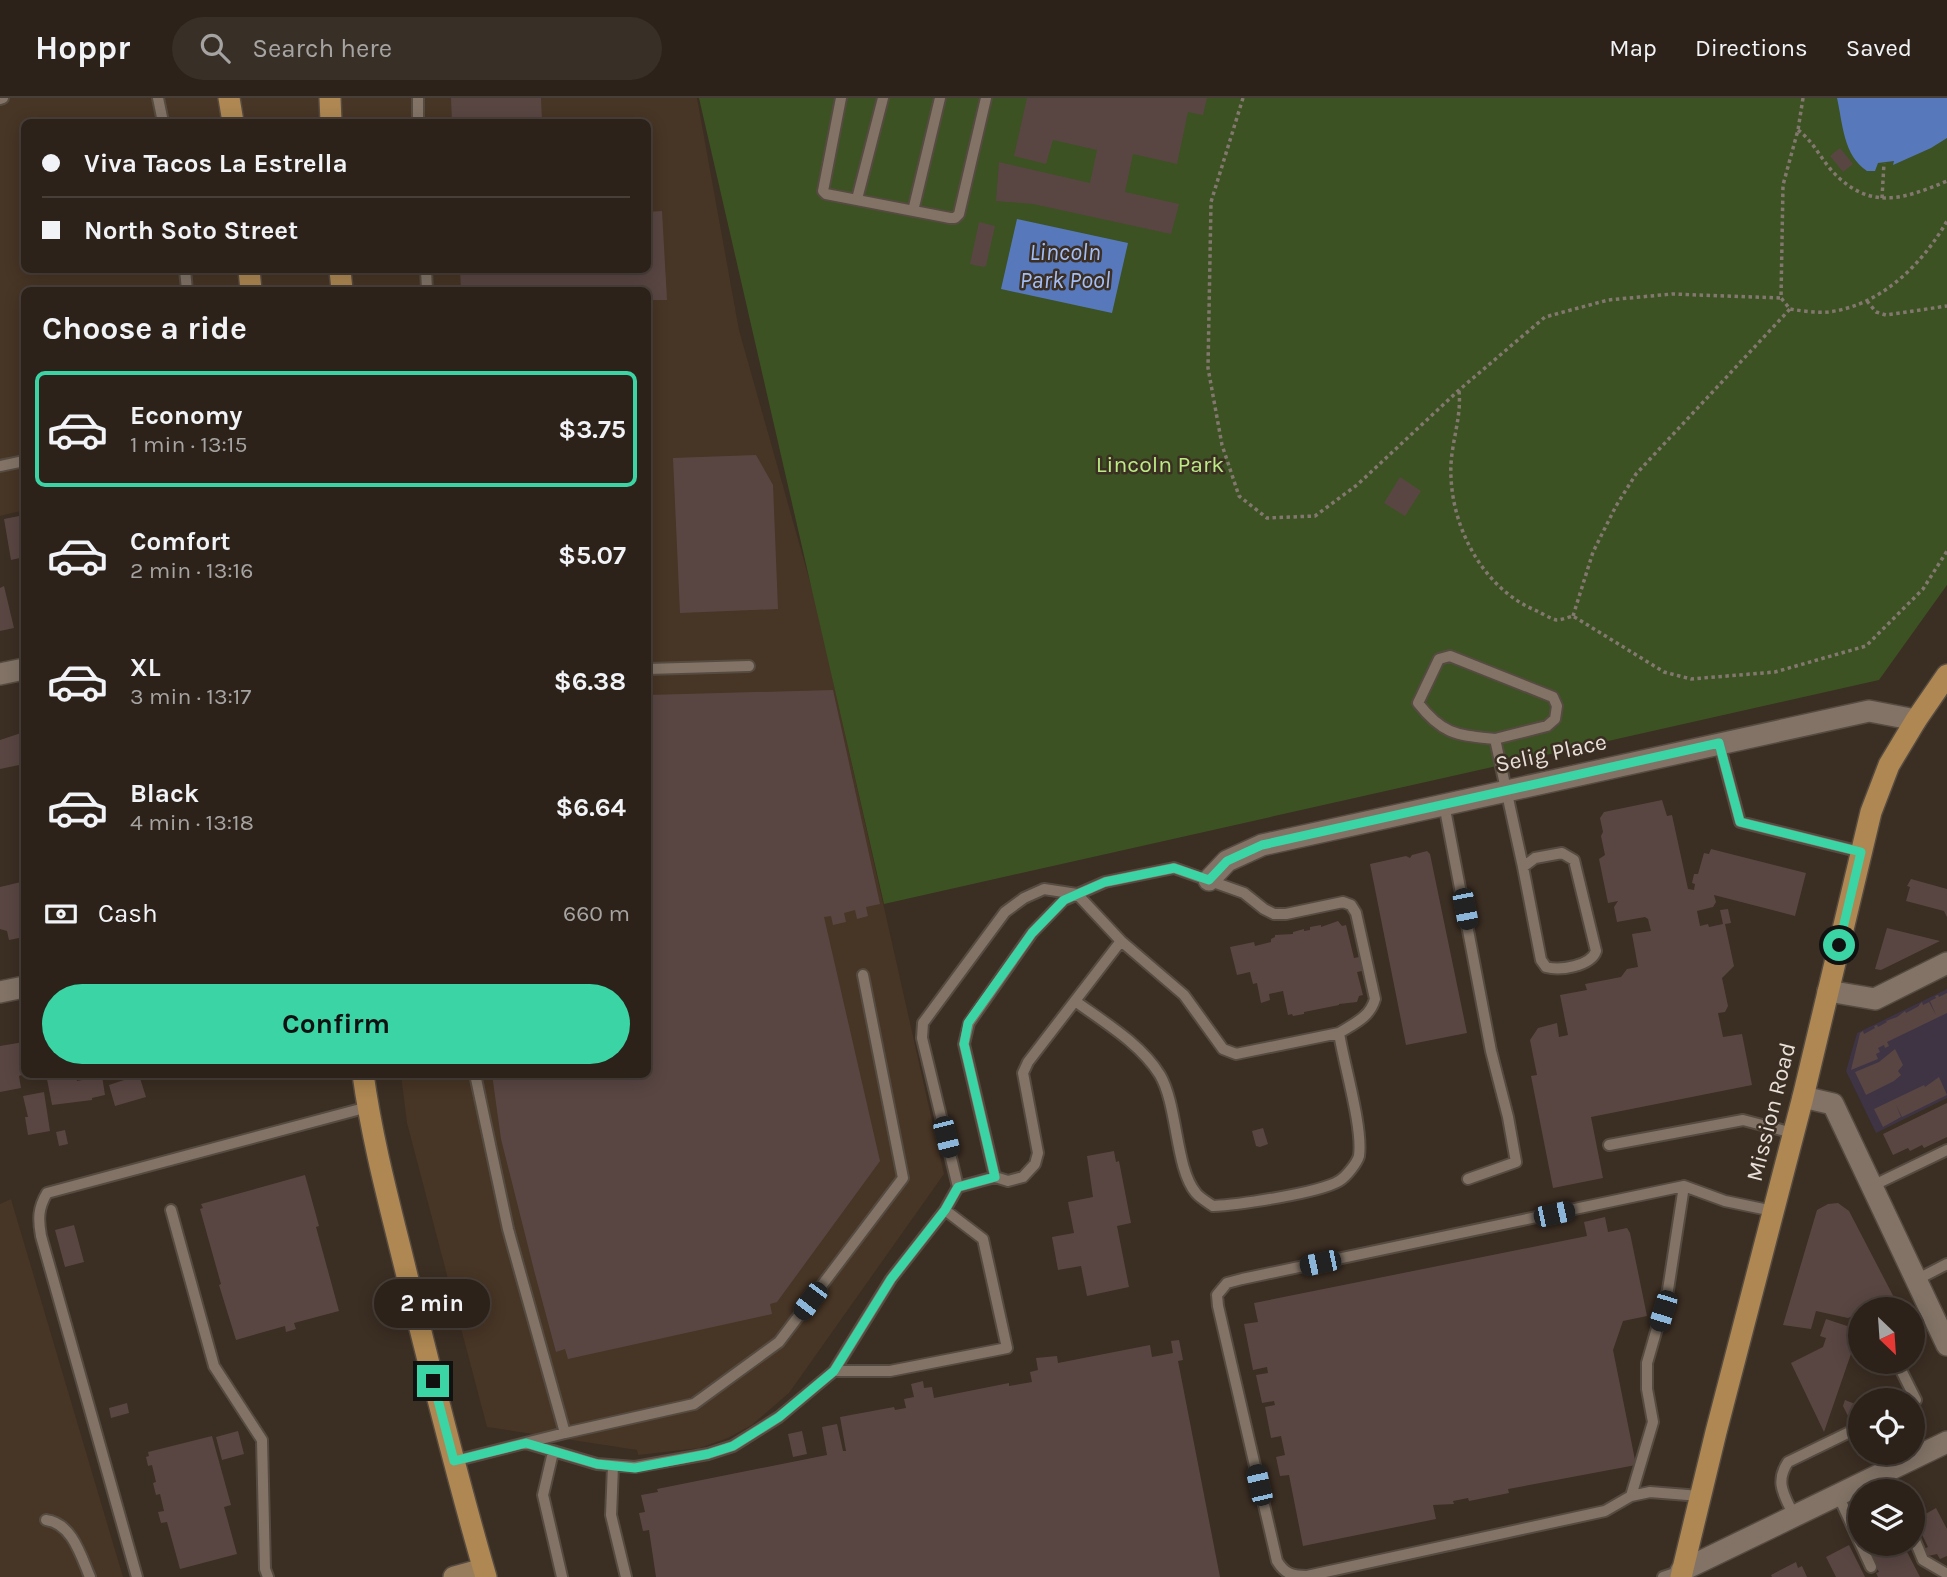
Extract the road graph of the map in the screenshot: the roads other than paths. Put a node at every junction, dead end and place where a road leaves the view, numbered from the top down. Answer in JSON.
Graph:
{"nodes":[{"id":1,"x":158,"y":98,"type":"edge"},
{"id":2,"x":229,"y":98,"type":"edge"},
{"id":3,"x":330,"y":98,"type":"edge"},
{"id":4,"x":418,"y":98,"type":"edge"},
{"id":5,"x":841,"y":98,"type":"edge"},
{"id":6,"x":883,"y":98,"type":"edge"},
{"id":7,"x":940,"y":98,"type":"edge"},
{"id":8,"x":986,"y":98,"type":"edge"},
{"id":9,"x":162,"y":119,"type":"edge"},
{"id":10,"x":232,"y":119,"type":"edge"},
{"id":11,"x":331,"y":119,"type":"edge"},
{"id":12,"x":418,"y":119,"type":"edge"},
{"id":13,"x":857,"y":199,"type":"junction"},
{"id":14,"x":913,"y":211,"type":"junction"},
{"id":15,"x":21,"y":462,"type":"edge"},
{"id":16,"x":0,"y":466,"type":"edge"},
{"id":17,"x":749,"y":666,"type":"dead end"},
{"id":18,"x":651,"y":669,"type":"edge"},
{"id":19,"x":21,"y":670,"type":"edge"},
{"id":20,"x":0,"y":674,"type":"edge"},
{"id":21,"x":1947,"y":675,"type":"edge"},
{"id":22,"x":1916,"y":720,"type":"junction"},
{"id":23,"x":1496,"y":739,"type":"junction"},
{"id":24,"x":1719,"y":743,"type":"junction"},
{"id":25,"x":1505,"y":790,"type":"junction"},
{"id":26,"x":1444,"y":804,"type":"junction"},
{"id":27,"x":1861,"y":852,"type":"junction"},
{"id":28,"x":1523,"y":867,"type":"junction"},
{"id":29,"x":1209,"y":880,"type":"junction"},
{"id":30,"x":1077,"y":894,"type":"junction"},
{"id":31,"x":1121,"y":942,"type":"junction"},
{"id":32,"x":1947,"y":964,"type":"edge"},
{"id":33,"x":863,"y":975,"type":"dead end"},
{"id":34,"x":21,"y":988,"type":"edge"},
{"id":35,"x":1828,"y":991,"type":"junction"},
{"id":36,"x":0,"y":992,"type":"edge"},
{"id":37,"x":1075,"y":1001,"type":"junction"},
{"id":38,"x":1339,"y":1033,"type":"junction"},
{"id":39,"x":364,"y":1078,"type":"edge"},
{"id":40,"x":476,"y":1078,"type":"edge"},
{"id":41,"x":1803,"y":1097,"type":"junction"},
{"id":42,"x":368,"y":1107,"type":"junction"},
{"id":43,"x":1793,"y":1133,"type":"junction"},
{"id":44,"x":1609,"y":1145,"type":"dead end"},
{"id":45,"x":1947,"y":1150,"type":"edge"},
{"id":46,"x":995,"y":1177,"type":"junction"},
{"id":47,"x":1468,"y":1179,"type":"dead end"},
{"id":48,"x":1684,"y":1186,"type":"junction"},
{"id":49,"x":1872,"y":1186,"type":"junction"},
{"id":50,"x":958,"y":1187,"type":"junction"},
{"id":51,"x":170,"y":1210,"type":"dead end"},
{"id":52,"x":945,"y":1210,"type":"junction"},
{"id":53,"x":1773,"y":1211,"type":"junction"},
{"id":54,"x":1947,"y":1264,"type":"edge"},
{"id":55,"x":1916,"y":1280,"type":"junction"},
{"id":56,"x":1947,"y":1345,"type":"edge"},
{"id":57,"x":834,"y":1371,"type":"junction"},
{"id":58,"x":565,"y":1433,"type":"junction"},
{"id":59,"x":1848,"y":1433,"type":"edge"},
{"id":60,"x":1947,"y":1442,"type":"edge"},
{"id":61,"x":526,"y":1443,"type":"junction"},
{"id":62,"x":553,"y":1452,"type":"junction"},
{"id":63,"x":454,"y":1461,"type":"junction"},
{"id":64,"x":612,"y":1466,"type":"junction"},
{"id":65,"x":1892,"y":1479,"type":"edge"},
{"id":66,"x":1848,"y":1492,"type":"edge"},
{"id":67,"x":1838,"y":1495,"type":"junction"},
{"id":68,"x":1631,"y":1496,"type":"junction"},
{"id":69,"x":1700,"y":1496,"type":"junction"},
{"id":70,"x":1794,"y":1516,"type":"junction"},
{"id":71,"x":46,"y":1520,"type":"dead end"},
{"id":72,"x":1921,"y":1556,"type":"edge"},
{"id":73,"x":1871,"y":1567,"type":"dead end"},
{"id":74,"x":484,"y":1573,"type":"edge"},
{"id":75,"x":1947,"y":1574,"type":"edge"},
{"id":76,"x":1675,"y":1575,"type":"edge"},
{"id":77,"x":90,"y":1577,"type":"edge"},
{"id":78,"x":137,"y":1577,"type":"edge"},
{"id":79,"x":268,"y":1577,"type":"edge"},
{"id":80,"x":454,"y":1577,"type":"edge"},
{"id":81,"x":562,"y":1577,"type":"edge"},
{"id":82,"x":625,"y":1577,"type":"edge"}],
"edges":[{"from":1,"to":9,"type":"lane"},
{"from":2,"to":10,"type":"main road"},
{"from":3,"to":11,"type":"main road"},
{"from":4,"to":12,"type":"lane"},
{"from":5,"to":13,"type":"lane"},
{"from":6,"to":13,"type":"lane"},
{"from":7,"to":14,"type":"lane"},
{"from":8,"to":14,"type":"lane"},
{"from":13,"to":14,"type":"lane"},
{"from":15,"to":16,"type":"lane"},
{"from":17,"to":18,"type":"lane"},
{"from":19,"to":20,"type":"street"},
{"from":21,"to":22,"type":"main road","name":"Mission Road"},
{"from":22,"to":24,"type":"street","name":"Selig Place"},
{"from":22,"to":27,"type":"main road","name":"Mission Road"},
{"from":23,"to":23,"type":"lane"},
{"from":23,"to":25,"type":"lane"},
{"from":24,"to":25,"type":"street","name":"Selig Place"},
{"from":24,"to":27,"type":"lane"},
{"from":25,"to":26,"type":"street","name":"Selig Place"},
{"from":25,"to":28,"type":"lane"},
{"from":26,"to":29,"type":"street","name":"Selig Place"},
{"from":26,"to":47,"type":"lane"},
{"from":27,"to":35,"type":"main road","name":"Mission Road"},
{"from":28,"to":28,"type":"lane"},
{"from":29,"to":30,"type":"lane"},
{"from":29,"to":38,"type":"lane"},
{"from":30,"to":31,"type":"lane"},
{"from":30,"to":46,"type":"lane"},
{"from":30,"to":50,"type":"lane"},
{"from":31,"to":37,"type":"lane"},
{"from":31,"to":38,"type":"lane"},
{"from":32,"to":35,"type":"street"},
{"from":33,"to":58,"type":"lane"},
{"from":34,"to":36,"type":"street"},
{"from":35,"to":41,"type":"main road","name":"Mission Road"},
{"from":37,"to":38,"type":"lane"},
{"from":37,"to":46,"type":"lane"},
{"from":39,"to":42,"type":"main road"},
{"from":40,"to":58,"type":"lane"},
{"from":41,"to":43,"type":"main road","name":"Mission Road"},
{"from":41,"to":49,"type":"street"},
{"from":42,"to":63,"type":"main road"},
{"from":42,"to":78,"type":"lane"},
{"from":43,"to":44,"type":"lane"},
{"from":43,"to":53,"type":"main road","name":"Mission Road"},
{"from":45,"to":49,"type":"lane"},
{"from":46,"to":50,"type":"lane"},
{"from":48,"to":53,"type":"lane"},
{"from":48,"to":68,"type":"lane"},
{"from":48,"to":68,"type":"lane"},
{"from":49,"to":55,"type":"street"},
{"from":50,"to":52,"type":"lane"},
{"from":51,"to":79,"type":"lane"},
{"from":52,"to":57,"type":"lane"},
{"from":52,"to":57,"type":"lane"},
{"from":53,"to":69,"type":"main road","name":"Mission Road"},
{"from":54,"to":55,"type":"lane"},
{"from":55,"to":56,"type":"street"},
{"from":57,"to":64,"type":"lane"},
{"from":58,"to":61,"type":"lane"},
{"from":59,"to":70,"type":"lane"},
{"from":60,"to":65,"type":"street"},
{"from":61,"to":62,"type":"lane"},
{"from":61,"to":63,"type":"lane"},
{"from":62,"to":64,"type":"lane"},
{"from":62,"to":81,"type":"lane"},
{"from":63,"to":74,"type":"main road"},
{"from":64,"to":82,"type":"lane"},
{"from":66,"to":67,"type":"street"},
{"from":67,"to":70,"type":"street"},
{"from":67,"to":73,"type":"lane"},
{"from":68,"to":69,"type":"lane"},
{"from":69,"to":76,"type":"main road","name":"Mission Road"},
{"from":70,"to":76,"type":"street"},
{"from":71,"to":77,"type":"lane"},
{"from":72,"to":75,"type":"lane"},
{"from":74,"to":80,"type":"street"}]}
